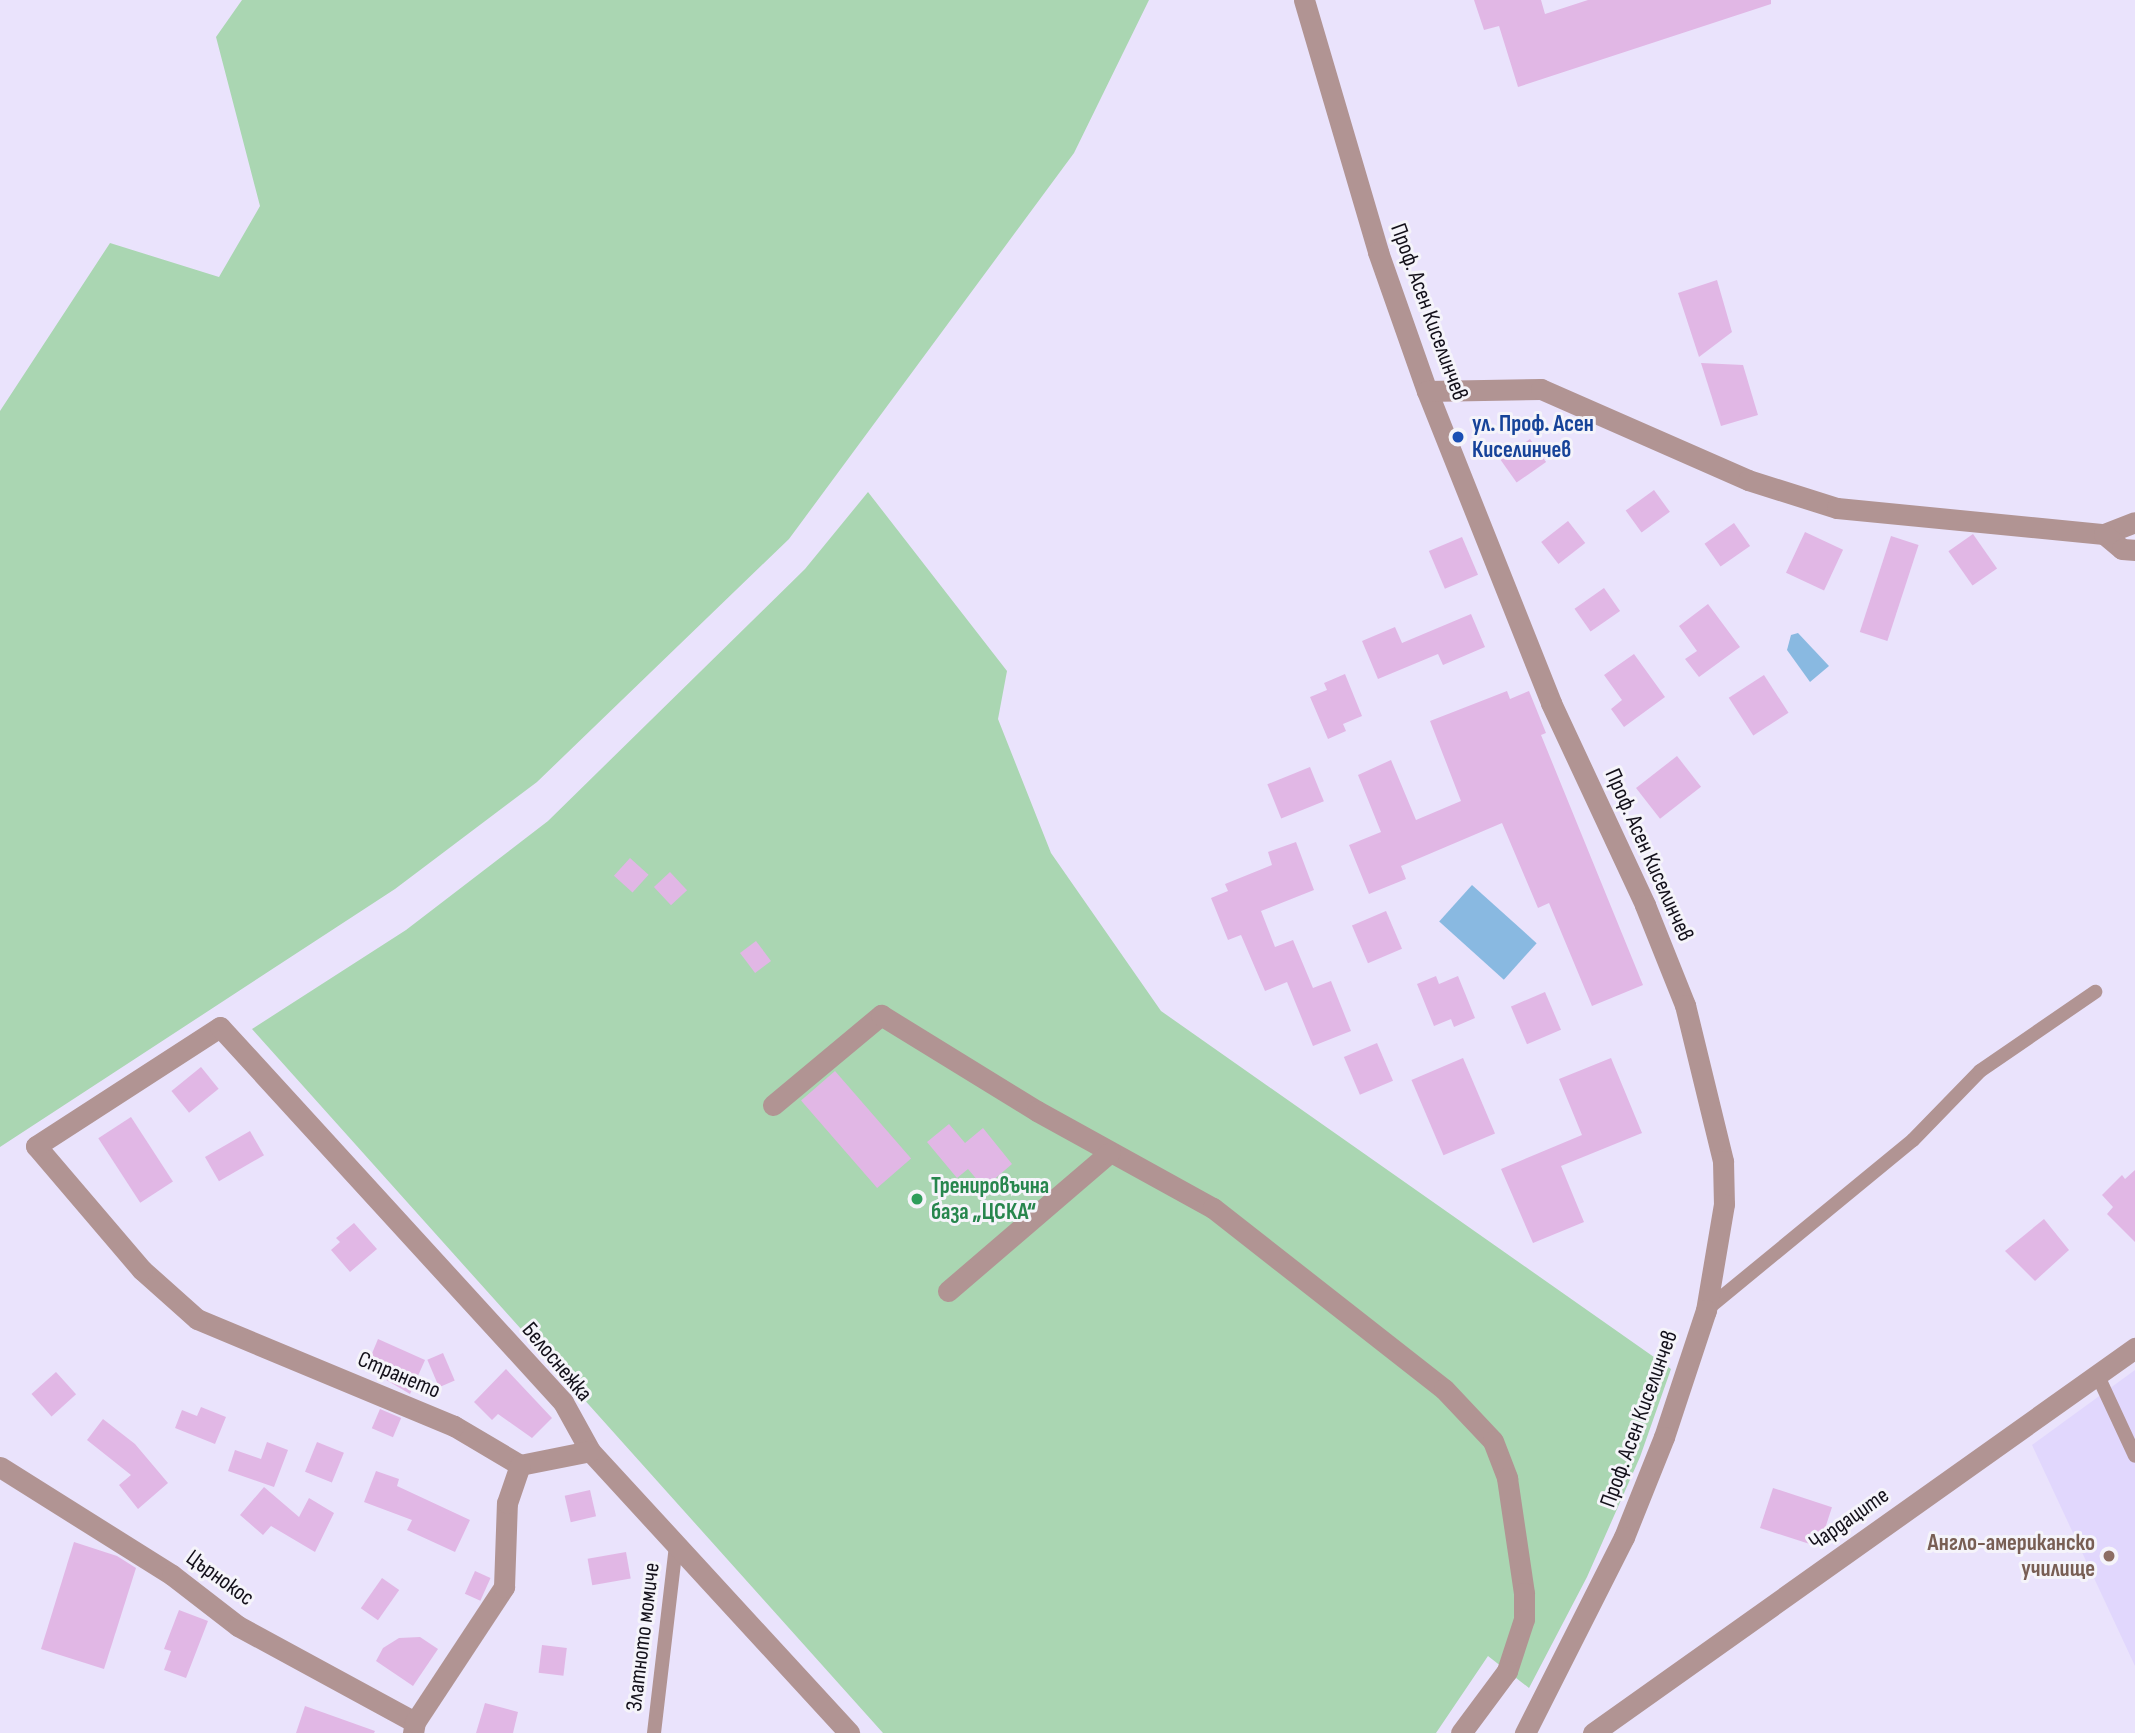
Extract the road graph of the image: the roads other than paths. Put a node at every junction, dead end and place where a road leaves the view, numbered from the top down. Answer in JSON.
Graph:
{"nodes":[{"id":1,"x":1304,"y":0,"type":"edge"},
{"id":2,"x":1427,"y":391,"type":"junction"},
{"id":3,"x":2135,"y":522,"type":"edge"},
{"id":4,"x":2104,"y":534,"type":"junction"},
{"id":5,"x":2135,"y":550,"type":"edge"},
{"id":6,"x":2095,"y":992,"type":"dead end"},
{"id":7,"x":773,"y":1105,"type":"dead end"},
{"id":8,"x":36,"y":1146,"type":"joint"},
{"id":9,"x":1110,"y":1152,"type":"junction"},
{"id":10,"x":948,"y":1291,"type":"dead end"},
{"id":11,"x":1706,"y":1310,"type":"junction"},
{"id":12,"x":2135,"y":1348,"type":"edge"},
{"id":13,"x":2097,"y":1374,"type":"junction"},
{"id":14,"x":590,"y":1451,"type":"junction"},
{"id":15,"x":2135,"y":1455,"type":"edge"},
{"id":16,"x":520,"y":1465,"type":"junction"},
{"id":17,"x":0,"y":1467,"type":"edge"},
{"id":18,"x":676,"y":1547,"type":"junction"},
{"id":19,"x":414,"y":1728,"type":"edge"},
{"id":20,"x":654,"y":1733,"type":"edge"},
{"id":21,"x":849,"y":1733,"type":"edge"},
{"id":22,"x":1461,"y":1733,"type":"edge"},
{"id":23,"x":1525,"y":1733,"type":"edge"},
{"id":24,"x":1593,"y":1733,"type":"edge"}],
"edges":[{"from":1,"to":2,"type":"street","name":"Проф. Асен Киселинчев"},
{"from":2,"to":4,"type":"street"},
{"from":2,"to":11,"type":"street","name":"Проф. Асен Киселинчев"},
{"from":3,"to":4,"type":"street"},
{"from":4,"to":5,"type":"street"},
{"from":6,"to":11,"type":"lane"},
{"from":7,"to":9,"type":"street"},
{"from":8,"to":14,"type":"street","name":"Белоснежка"},
{"from":8,"to":16,"type":"street","name":"Странето"},
{"from":9,"to":10,"type":"street"},
{"from":9,"to":22,"type":"street"},
{"from":11,"to":23,"type":"street","name":"Проф. Асен Киселинчев"},
{"from":12,"to":13,"type":"street","name":"Чардаците"},
{"from":13,"to":15,"type":"lane"},
{"from":13,"to":24,"type":"street","name":"Чардаците"},
{"from":14,"to":16,"type":"street"},
{"from":14,"to":18,"type":"street","name":"Белоснежка"},
{"from":16,"to":19,"type":"street"},
{"from":17,"to":19,"type":"street","name":"Църнокос"},
{"from":18,"to":20,"type":"lane","name":"Златното момиче"},
{"from":18,"to":21,"type":"street","name":"Белоснежка"}]}
